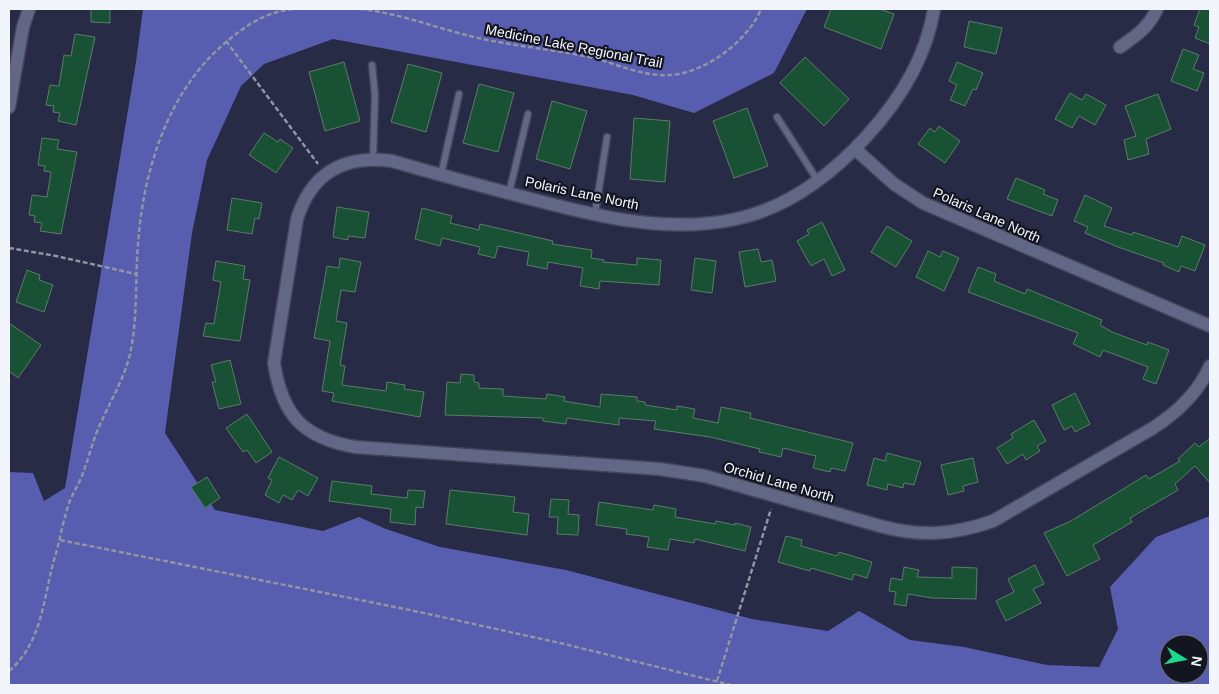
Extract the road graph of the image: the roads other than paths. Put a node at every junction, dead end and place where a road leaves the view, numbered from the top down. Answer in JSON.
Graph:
{"nodes":[{"id":1,"x":29,"y":9,"type":"edge"},
{"id":2,"x":934,"y":9,"type":"edge"},
{"id":3,"x":1157,"y":9,"type":"edge"},
{"id":4,"x":1120,"y":47,"type":"dead end"},
{"id":5,"x":372,"y":65,"type":"dead end"},
{"id":6,"x":459,"y":94,"type":"dead end"},
{"id":7,"x":9,"y":106,"type":"edge"},
{"id":8,"x":528,"y":114,"type":"dead end"},
{"id":9,"x":777,"y":117,"type":"dead end"},
{"id":10,"x":608,"y":138,"type":"dead end"},
{"id":11,"x":855,"y":149,"type":"junction"},
{"id":12,"x":373,"y":159,"type":"junction"},
{"id":13,"x":441,"y":175,"type":"junction"},
{"id":14,"x":818,"y":181,"type":"junction"},
{"id":15,"x":509,"y":193,"type":"junction"},
{"id":16,"x":595,"y":214,"type":"junction"},
{"id":17,"x":1210,"y":326,"type":"edge"},
{"id":18,"x":1210,"y":366,"type":"edge"},
{"id":19,"x":293,"y":415,"type":"joint"}],
"edges":[{"from":1,"to":7,"type":"street"},
{"from":2,"to":11,"type":"street"},
{"from":3,"to":4,"type":"street"},
{"from":5,"to":12,"type":"lane"},
{"from":6,"to":13,"type":"lane"},
{"from":8,"to":15,"type":"lane"},
{"from":9,"to":14,"type":"lane"},
{"from":10,"to":16,"type":"lane"},
{"from":11,"to":14,"type":"street","name":"Polaris Lane North"},
{"from":11,"to":17,"type":"street","name":"Polaris Lane North"},
{"from":12,"to":13,"type":"street","name":"Polaris Lane North"},
{"from":12,"to":19,"type":"street","name":"Polaris Lane North"},
{"from":13,"to":15,"type":"street","name":"Polaris Lane North"},
{"from":14,"to":16,"type":"street","name":"Polaris Lane North"},
{"from":15,"to":16,"type":"street","name":"Polaris Lane North"},
{"from":18,"to":19,"type":"street","name":"Orchid Lane North"}]}
